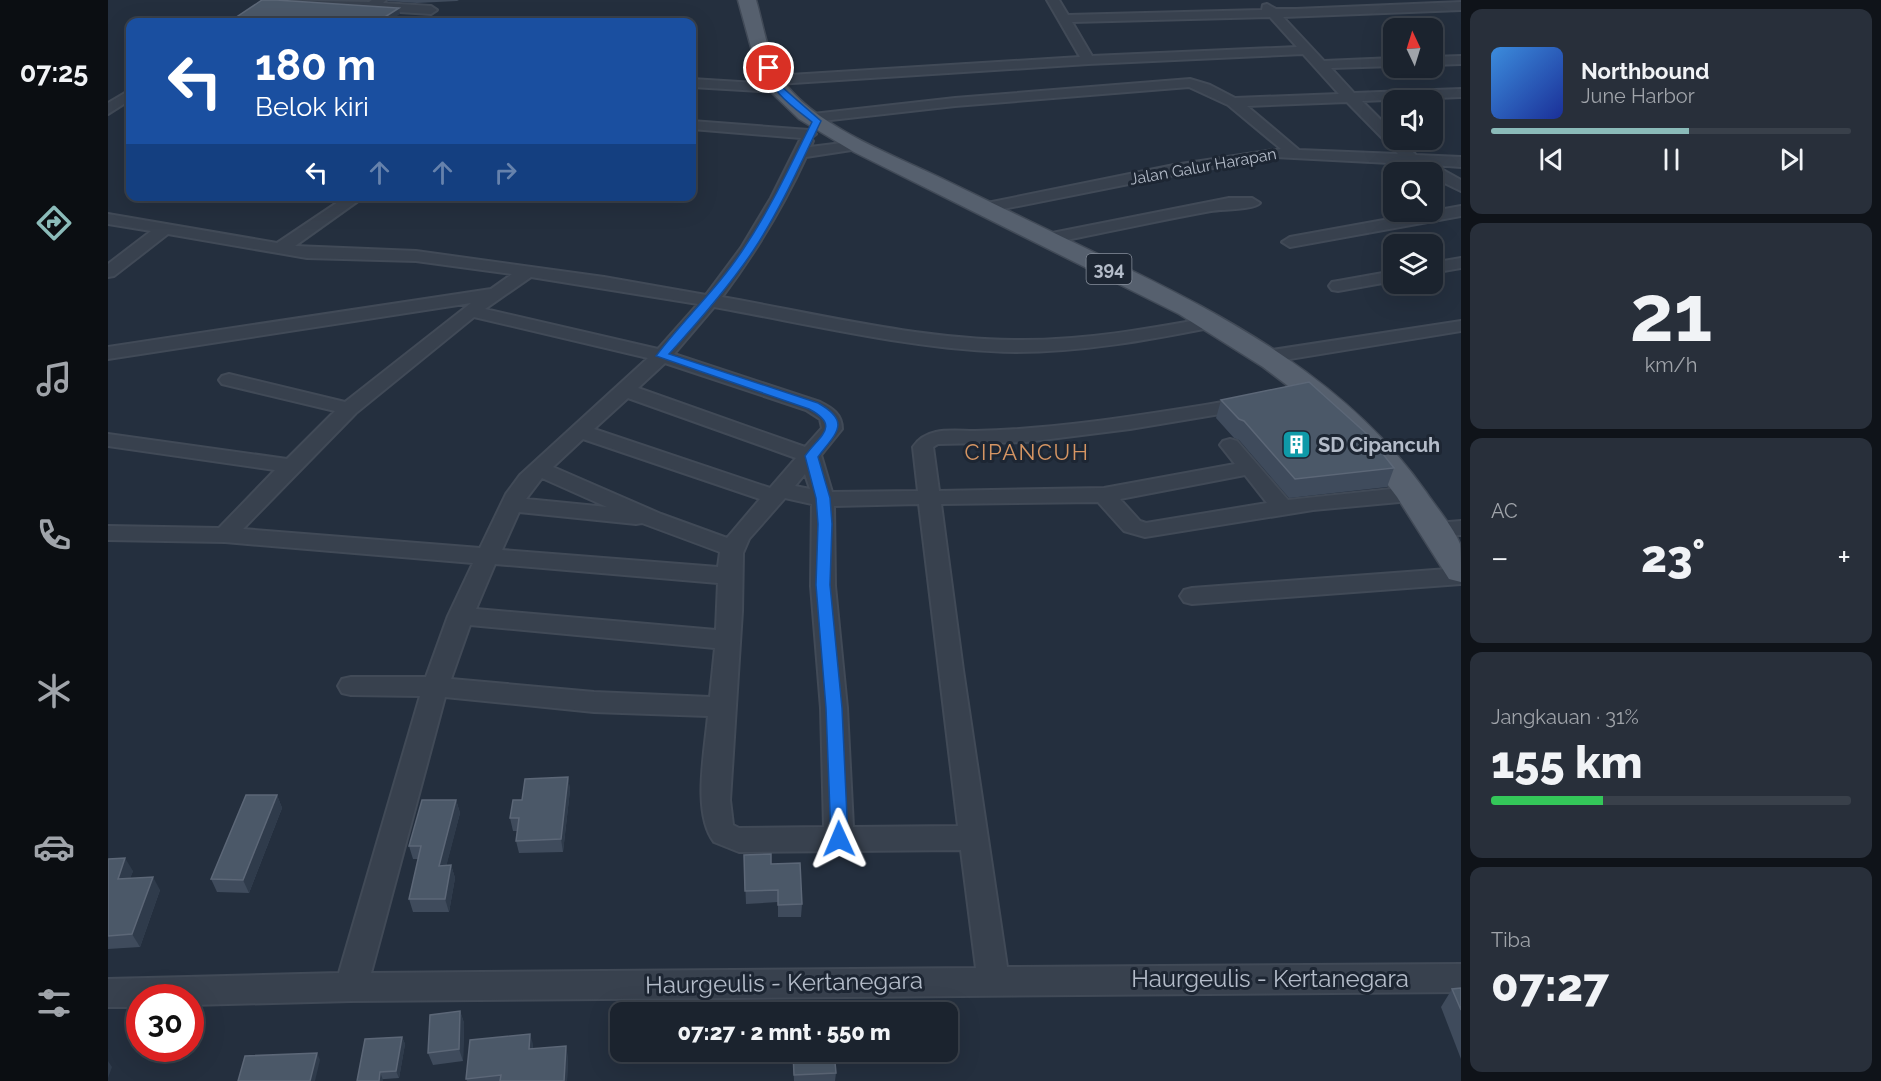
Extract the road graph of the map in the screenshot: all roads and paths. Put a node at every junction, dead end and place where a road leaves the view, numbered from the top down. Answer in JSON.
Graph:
{"nodes":[{"id":1,"x":274,"y":0,"type":"edge"},
{"id":2,"x":747,"y":0,"type":"edge"},
{"id":3,"x":1053,"y":0,"type":"edge"},
{"id":4,"x":1260,"y":0,"type":"edge"},
{"id":5,"x":376,"y":3,"type":"edge"},
{"id":6,"x":1461,"y":6,"type":"edge"},
{"id":7,"x":431,"y":10,"type":"dead end"},
{"id":8,"x":1273,"y":13,"type":"junction"},
{"id":9,"x":1063,"y":19,"type":"junction"},
{"id":10,"x":1306,"y":50,"type":"junction"},
{"id":11,"x":1088,"y":60,"type":"junction"},
{"id":12,"x":1461,"y":60,"type":"edge"},
{"id":13,"x":1443,"y":61,"type":"edge"},
{"id":14,"x":1383,"y":62,"type":"edge"},
{"id":15,"x":1320,"y":65,"type":"junction"},
{"id":16,"x":696,"y":83,"type":"edge"},
{"id":17,"x":776,"y":84,"type":"junction"},
{"id":18,"x":1461,"y":93,"type":"edge"},
{"id":19,"x":126,"y":97,"type":"edge"},
{"id":20,"x":1349,"y":97,"type":"junction"},
{"id":21,"x":1232,"y":102,"type":"junction"},
{"id":22,"x":108,"y":111,"type":"edge"},
{"id":23,"x":126,"y":114,"type":"edge"},
{"id":24,"x":696,"y":124,"type":"edge"},
{"id":25,"x":810,"y":131,"type":"junction"},
{"id":26,"x":858,"y":145,"type":"junction"},
{"id":27,"x":1293,"y":152,"type":"junction"},
{"id":28,"x":1411,"y":159,"type":"junction"},
{"id":29,"x":1461,"y":162,"type":"edge"},
{"id":30,"x":1461,"y":186,"type":"edge"},
{"id":31,"x":351,"y":201,"type":"edge"},
{"id":32,"x":1252,"y":203,"type":"dead end"},
{"id":33,"x":983,"y":208,"type":"junction"},
{"id":34,"x":1461,"y":211,"type":"edge"},
{"id":35,"x":108,"y":219,"type":"edge"},
{"id":36,"x":165,"y":229,"type":"junction"},
{"id":37,"x":1047,"y":239,"type":"junction"},
{"id":38,"x":1290,"y":242,"type":"dead end"},
{"id":39,"x":279,"y":249,"type":"junction"},
{"id":40,"x":1461,"y":263,"type":"edge"},
{"id":41,"x":1443,"y":266,"type":"edge"},
{"id":42,"x":108,"y":272,"type":"edge"},
{"id":43,"x":526,"y":273,"type":"junction"},
{"id":44,"x":1383,"y":278,"type":"edge"},
{"id":45,"x":1338,"y":286,"type":"dead end"},
{"id":46,"x":494,"y":293,"type":"junction"},
{"id":47,"x":710,"y":301,"type":"junction"},
{"id":48,"x":470,"y":311,"type":"junction"},
{"id":49,"x":1214,"y":322,"type":"junction"},
{"id":50,"x":1456,"y":332,"type":"edge"},
{"id":51,"x":108,"y":353,"type":"edge"},
{"id":52,"x":662,"y":356,"type":"junction"},
{"id":53,"x":1266,"y":357,"type":"junction"},
{"id":54,"x":229,"y":380,"type":"dead end"},
{"id":55,"x":625,"y":390,"type":"junction"},
{"id":56,"x":1292,"y":395,"type":"junction"},
{"id":57,"x":349,"y":409,"type":"junction"},
{"id":58,"x":581,"y":431,"type":"junction"},
{"id":59,"x":108,"y":440,"type":"edge"},
{"id":60,"x":1230,"y":445,"type":"dead end"},
{"id":61,"x":811,"y":456,"type":"junction"},
{"id":62,"x":292,"y":466,"type":"junction"},
{"id":63,"x":1250,"y":468,"type":"junction"},
{"id":64,"x":539,"y":469,"type":"junction"},
{"id":65,"x":777,"y":494,"type":"junction"},
{"id":66,"x":1410,"y":494,"type":"junction"},
{"id":67,"x":1104,"y":495,"type":"junction"},
{"id":68,"x":928,"y":497,"type":"junction"},
{"id":69,"x":823,"y":498,"type":"junction"},
{"id":70,"x":512,"y":504,"type":"junction"},
{"id":71,"x":1282,"y":507,"type":"junction"},
{"id":72,"x":653,"y":519,"type":"junction"},
{"id":73,"x":1461,"y":528,"type":"edge"},
{"id":74,"x":1433,"y":529,"type":"junction"},
{"id":75,"x":108,"y":533,"type":"edge"},
{"id":76,"x":225,"y":535,"type":"junction"},
{"id":77,"x":733,"y":548,"type":"junction"},
{"id":78,"x":485,"y":556,"type":"junction"},
{"id":79,"x":1461,"y":571,"type":"edge"},
{"id":80,"x":731,"y":576,"type":"junction"},
{"id":81,"x":1461,"y":576,"type":"edge"},
{"id":82,"x":1192,"y":596,"type":"dead end"},
{"id":83,"x":460,"y":616,"type":"junction"},
{"id":84,"x":726,"y":640,"type":"junction"},
{"id":85,"x":351,"y":686,"type":"dead end"},
{"id":86,"x":435,"y":687,"type":"junction"},
{"id":87,"x":722,"y":707,"type":"junction"},
{"id":88,"x":972,"y":838,"type":"junction"},
{"id":89,"x":839,"y":839,"type":"junction"},
{"id":90,"x":1461,"y":978,"type":"edge"},
{"id":91,"x":993,"y":981,"type":"junction"},
{"id":92,"x":351,"y":987,"type":"junction"},
{"id":93,"x":108,"y":993,"type":"edge"}],
"edges":[{"from":1,"to":5,"type":"street"},
{"from":2,"to":17,"type":"main road","number":"394"},
{"from":3,"to":9,"type":"street"},
{"from":4,"to":8,"type":"street"},
{"from":5,"to":7,"type":"street"},
{"from":6,"to":8,"type":"street"},
{"from":8,"to":9,"type":"street"},
{"from":8,"to":10,"type":"street"},
{"from":9,"to":11,"type":"street"},
{"from":10,"to":11,"type":"street"},
{"from":10,"to":15,"type":"street"},
{"from":11,"to":17,"type":"street"},
{"from":12,"to":13,"type":"street"},
{"from":14,"to":15,"type":"street"},
{"from":15,"to":20,"type":"street"},
{"from":16,"to":17,"type":"street"},
{"from":17,"to":25,"type":"main road","number":"394"},
{"from":18,"to":20,"type":"street"},
{"from":19,"to":22,"type":"street"},
{"from":20,"to":21,"type":"street"},
{"from":20,"to":28,"type":"street"},
{"from":21,"to":25,"type":"street"},
{"from":21,"to":27,"type":"street"},
{"from":22,"to":23,"type":"street"},
{"from":24,"to":25,"type":"street"},
{"from":25,"to":26,"type":"main road","number":"394"},
{"from":25,"to":26,"type":"street"},
{"from":25,"to":47,"type":"street"},
{"from":26,"to":33,"type":"main road","number":"394"},
{"from":27,"to":28,"type":"street","name":"Jalan Galur Harapan"},
{"from":27,"to":33,"type":"street","name":"Jalan Galur Harapan"},
{"from":28,"to":29,"type":"street","name":"Jalan Galur Harapan"},
{"from":28,"to":30,"type":"street"},
{"from":31,"to":39,"type":"street"},
{"from":32,"to":37,"type":"street"},
{"from":33,"to":37,"type":"main road","number":"394"},
{"from":34,"to":38,"type":"street"},
{"from":35,"to":36,"type":"street"},
{"from":36,"to":39,"type":"street"},
{"from":36,"to":42,"type":"street"},
{"from":37,"to":49,"type":"main road","number":"394"},
{"from":39,"to":43,"type":"street"},
{"from":40,"to":41,"type":"street"},
{"from":43,"to":46,"type":"street"},
{"from":43,"to":47,"type":"street"},
{"from":44,"to":45,"type":"street"},
{"from":46,"to":48,"type":"street"},
{"from":46,"to":51,"type":"street"},
{"from":47,"to":49,"type":"street"},
{"from":47,"to":52,"type":"street"},
{"from":48,"to":52,"type":"street"},
{"from":48,"to":57,"type":"street"},
{"from":49,"to":53,"type":"main road","number":"394"},
{"from":50,"to":53,"type":"street"},
{"from":52,"to":55,"type":"street"},
{"from":52,"to":61,"type":"street"},
{"from":53,"to":56,"type":"main road","number":"394"},
{"from":54,"to":57,"type":"street"},
{"from":55,"to":58,"type":"street"},
{"from":55,"to":61,"type":"street"},
{"from":56,"to":66,"type":"main road","number":"394"},
{"from":56,"to":68,"type":"street"},
{"from":57,"to":62,"type":"street"},
{"from":58,"to":64,"type":"street"},
{"from":58,"to":65,"type":"street"},
{"from":59,"to":62,"type":"street"},
{"from":60,"to":63,"type":"street"},
{"from":61,"to":65,"type":"street"},
{"from":61,"to":69,"type":"street"},
{"from":62,"to":76,"type":"street"},
{"from":63,"to":67,"type":"street"},
{"from":63,"to":71,"type":"street"},
{"from":64,"to":70,"type":"street"},
{"from":64,"to":72,"type":"street"},
{"from":65,"to":69,"type":"street"},
{"from":65,"to":77,"type":"street"},
{"from":66,"to":71,"type":"street"},
{"from":66,"to":74,"type":"main road","number":"394"},
{"from":67,"to":68,"type":"street"},
{"from":67,"to":71,"type":"street"},
{"from":68,"to":69,"type":"street"},
{"from":68,"to":88,"type":"street"},
{"from":69,"to":89,"type":"street"},
{"from":70,"to":72,"type":"street"},
{"from":70,"to":78,"type":"street"},
{"from":72,"to":77,"type":"street"},
{"from":73,"to":74,"type":"street"},
{"from":74,"to":79,"type":"main road","number":"394"},
{"from":75,"to":76,"type":"street"},
{"from":76,"to":78,"type":"street"},
{"from":77,"to":80,"type":"street"},
{"from":78,"to":80,"type":"street"},
{"from":78,"to":83,"type":"street"},
{"from":80,"to":84,"type":"street"},
{"from":81,"to":82,"type":"street"},
{"from":83,"to":84,"type":"street"},
{"from":83,"to":86,"type":"street"},
{"from":84,"to":87,"type":"street"},
{"from":85,"to":86,"type":"street"},
{"from":86,"to":87,"type":"street"},
{"from":86,"to":92,"type":"street"},
{"from":87,"to":89,"type":"street"},
{"from":88,"to":89,"type":"street"},
{"from":88,"to":91,"type":"street"},
{"from":90,"to":91,"type":"street","name":"Haurgeulis - Kertanegara"},
{"from":91,"to":92,"type":"street","name":"Haurgeulis - Kertanegara"},
{"from":92,"to":93,"type":"street","name":"Haurgeulis - Kertanegara"}]}
